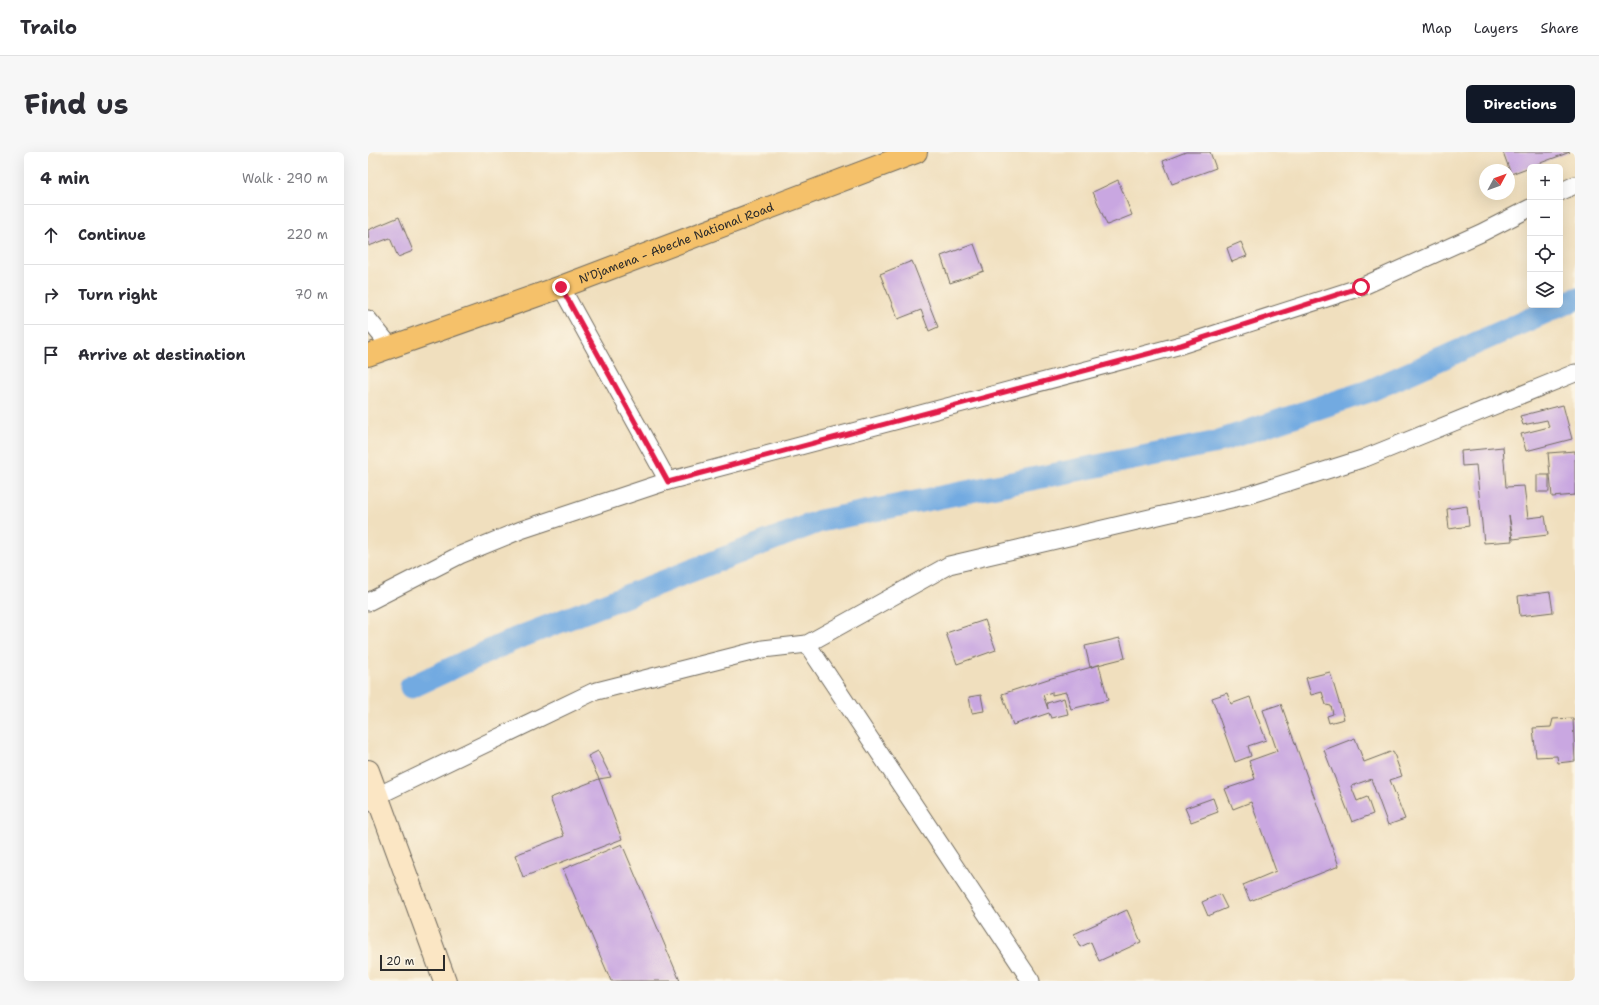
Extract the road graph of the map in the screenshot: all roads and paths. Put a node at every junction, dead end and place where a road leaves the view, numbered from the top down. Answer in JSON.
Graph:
{"nodes":[{"id":1,"x":916,"y":152,"type":"edge"},
{"id":2,"x":1575,"y":185,"type":"edge"},
{"id":3,"x":1563,"y":191,"type":"edge"},
{"id":4,"x":1527,"y":210,"type":"edge"},
{"id":5,"x":561,"y":287,"type":"junction"},
{"id":6,"x":368,"y":319,"type":"edge"},
{"id":7,"x":390,"y":346,"type":"junction"},
{"id":8,"x":368,"y":354,"type":"edge"},
{"id":9,"x":1575,"y":374,"type":"edge"},
{"id":10,"x":668,"y":482,"type":"junction"},
{"id":11,"x":368,"y":602,"type":"edge"},
{"id":12,"x":807,"y":644,"type":"junction"},
{"id":13,"x":368,"y":771,"type":"edge"},
{"id":14,"x":372,"y":799,"type":"edge"},
{"id":15,"x":445,"y":981,"type":"edge"},
{"id":16,"x":1031,"y":981,"type":"edge"}],
"edges":[{"from":1,"to":5,"type":"highway","name":"N'Djamena - Abeche National Road"},
{"from":2,"to":3,"type":"street"},
{"from":4,"to":10,"type":"street"},
{"from":5,"to":7,"type":"highway","name":"N'Djamena - Abeche National Road"},
{"from":5,"to":10,"type":"street"},
{"from":6,"to":7,"type":"street"},
{"from":7,"to":8,"type":"highway","name":"N'Djamena - Abeche National Road"},
{"from":9,"to":12,"type":"street"},
{"from":10,"to":11,"type":"street"},
{"from":12,"to":14,"type":"street"},
{"from":12,"to":16,"type":"street"},
{"from":13,"to":14,"type":"main road"},
{"from":14,"to":15,"type":"main road"}]}
